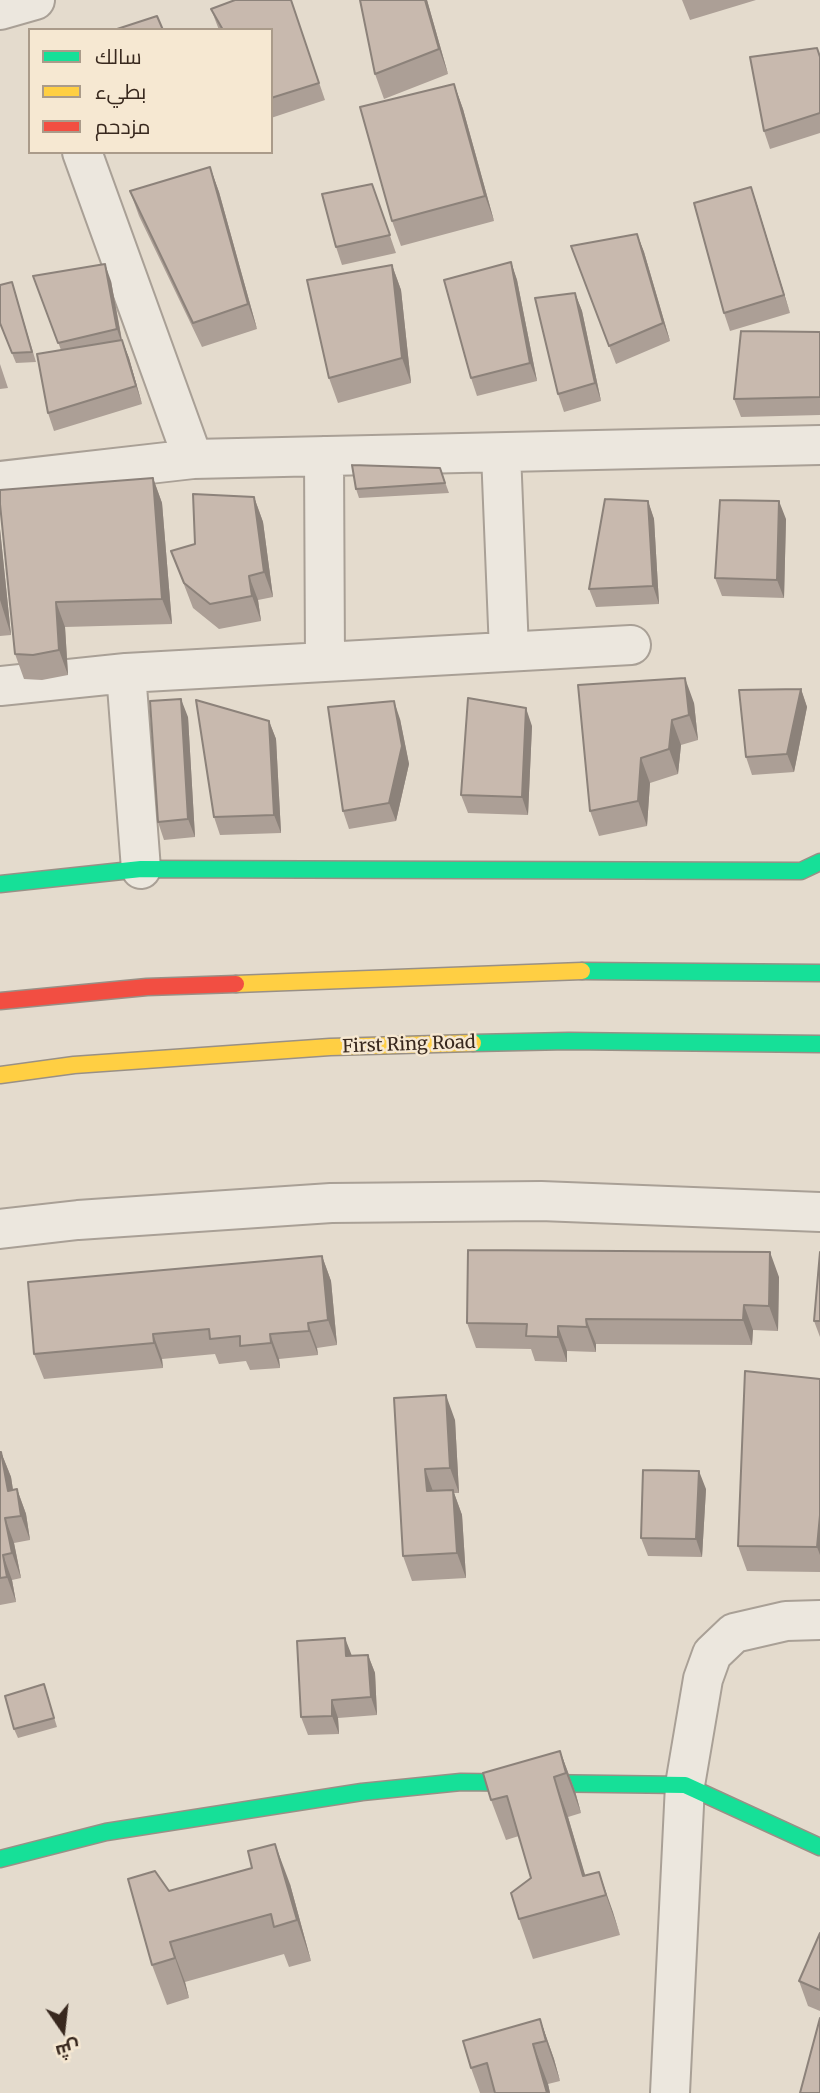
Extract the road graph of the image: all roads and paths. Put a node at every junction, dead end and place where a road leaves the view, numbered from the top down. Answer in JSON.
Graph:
{"nodes":[{"id":1,"x":83,"y":154,"type":"edge"},
{"id":2,"x":820,"y":445,"type":"edge"},
{"id":3,"x":501,"y":453,"type":"junction"},
{"id":4,"x":324,"y":456,"type":"junction"},
{"id":5,"x":192,"y":459,"type":"junction"},
{"id":6,"x":0,"y":481,"type":"edge"},
{"id":7,"x":631,"y":645,"type":"dead end"},
{"id":8,"x":509,"y":651,"type":"junction"},
{"id":9,"x":325,"y":662,"type":"junction"},
{"id":10,"x":126,"y":673,"type":"junction"},
{"id":11,"x":0,"y":686,"type":"edge"},
{"id":12,"x":820,"y":862,"type":"edge"},
{"id":13,"x":141,"y":869,"type":"junction"},
{"id":14,"x":0,"y":884,"type":"edge"},
{"id":15,"x":820,"y":973,"type":"edge"},
{"id":16,"x":0,"y":1001,"type":"edge"},
{"id":17,"x":820,"y":1044,"type":"edge"},
{"id":18,"x":0,"y":1075,"type":"edge"},
{"id":19,"x":820,"y":1212,"type":"edge"},
{"id":20,"x":0,"y":1229,"type":"edge"},
{"id":21,"x":820,"y":1620,"type":"edge"},
{"id":22,"x":685,"y":1785,"type":"junction"},
{"id":23,"x":820,"y":1847,"type":"edge"},
{"id":24,"x":0,"y":1859,"type":"edge"},
{"id":25,"x":670,"y":2093,"type":"edge"}],
"edges":[{"from":1,"to":5,"type":"street"},
{"from":2,"to":3,"type":"street"},
{"from":3,"to":4,"type":"street"},
{"from":3,"to":8,"type":"street"},
{"from":4,"to":5,"type":"street"},
{"from":4,"to":9,"type":"street"},
{"from":5,"to":6,"type":"street"},
{"from":7,"to":8,"type":"street"},
{"from":8,"to":9,"type":"street"},
{"from":9,"to":10,"type":"street"},
{"from":10,"to":11,"type":"street"},
{"from":10,"to":13,"type":"street"},
{"from":12,"to":13,"type":"street"},
{"from":13,"to":14,"type":"street"},
{"from":15,"to":16,"type":"street"},
{"from":17,"to":18,"type":"street","name":"First Ring Road"},
{"from":19,"to":20,"type":"street"},
{"from":21,"to":22,"type":"street"},
{"from":22,"to":23,"type":"street"},
{"from":22,"to":24,"type":"street"},
{"from":22,"to":25,"type":"street"}]}
